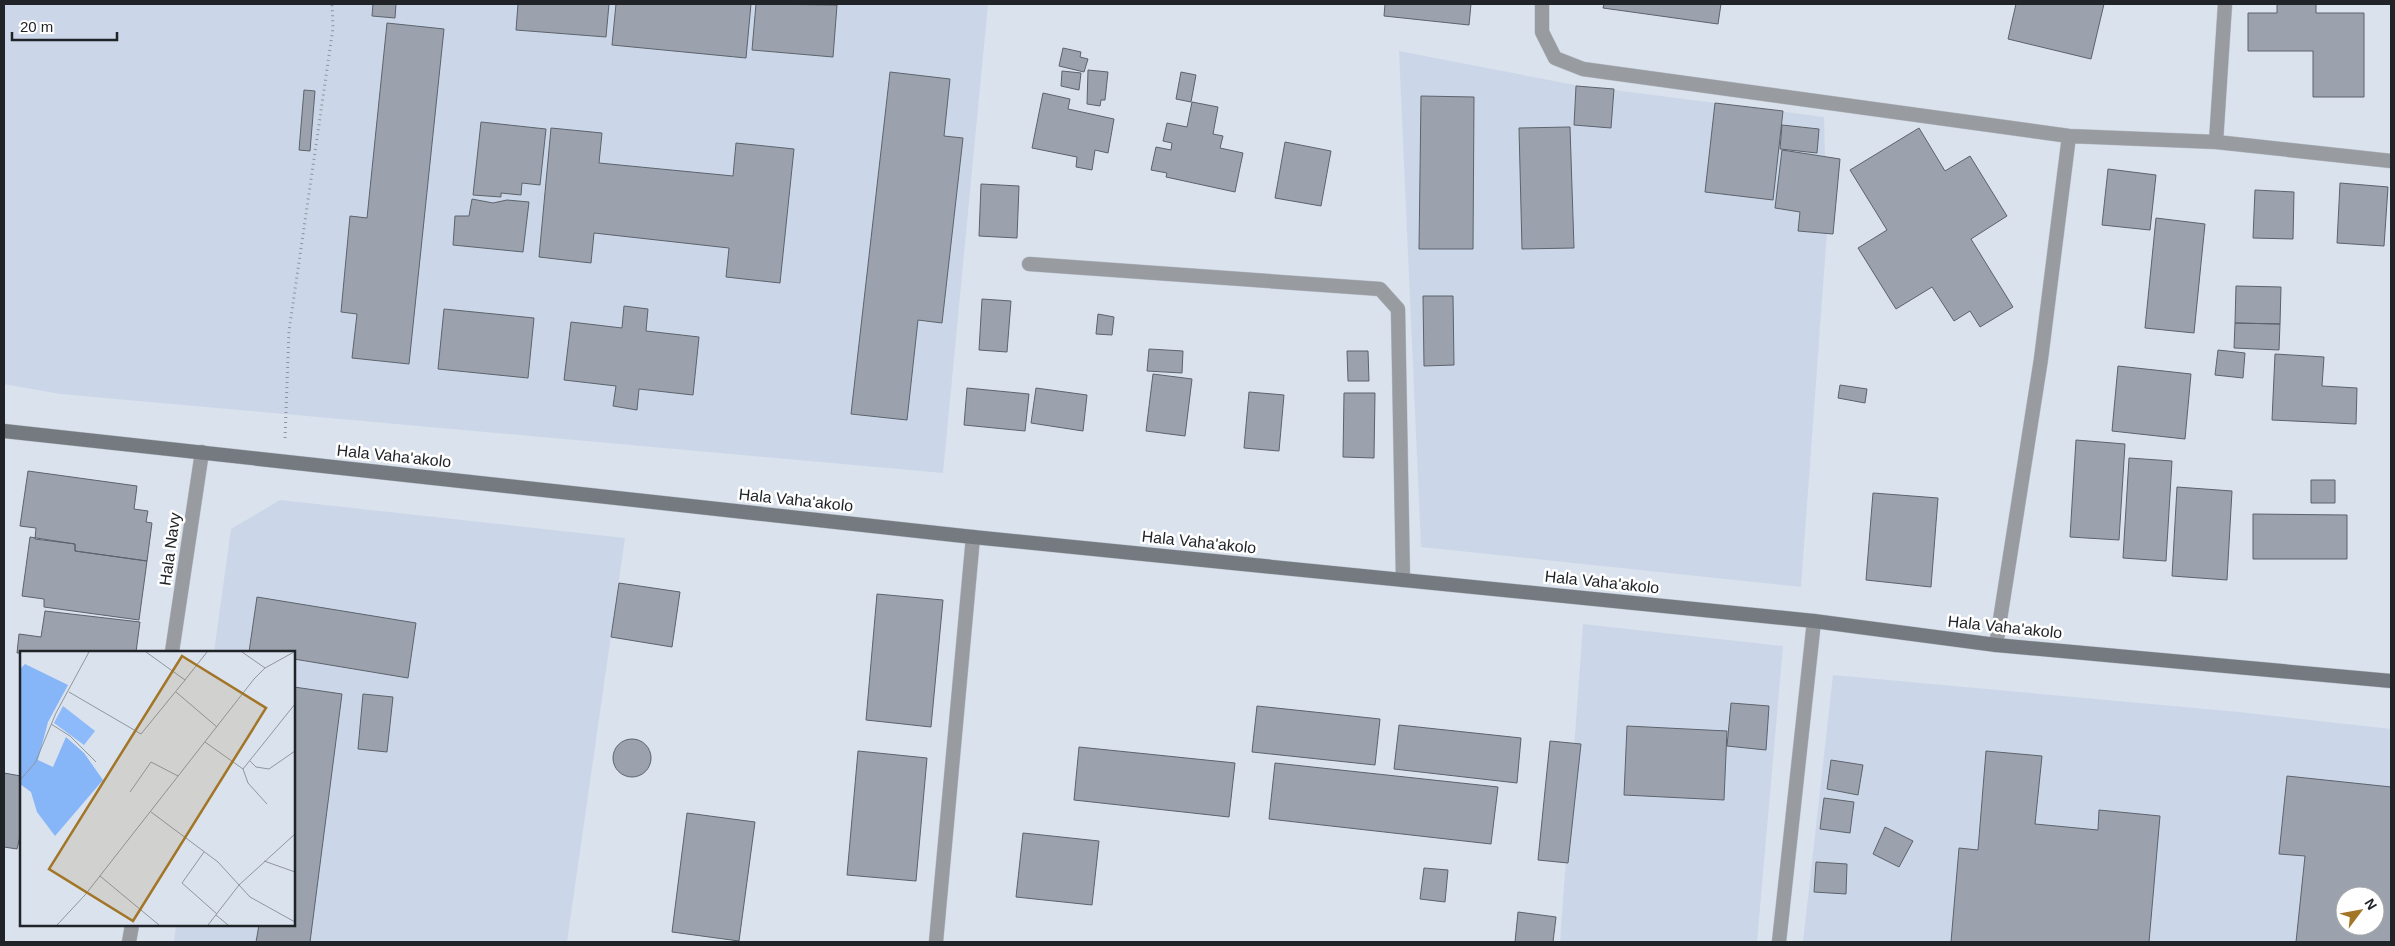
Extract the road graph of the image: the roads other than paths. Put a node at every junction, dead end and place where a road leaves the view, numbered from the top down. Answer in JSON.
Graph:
{"nodes":[{"id":1,"x":1542,"y":4,"type":"edge"},
{"id":2,"x":2225,"y":4,"type":"edge"},
{"id":3,"x":2069,"y":136,"type":"junction"},
{"id":4,"x":2216,"y":142,"type":"junction"},
{"id":5,"x":2391,"y":161,"type":"edge"},
{"id":6,"x":1029,"y":264,"type":"dead end"},
{"id":7,"x":4,"y":431,"type":"edge"},
{"id":8,"x":202,"y":452,"type":"junction"},
{"id":9,"x":973,"y":537,"type":"junction"},
{"id":10,"x":1402,"y":580,"type":"junction"},
{"id":11,"x":1814,"y":621,"type":"junction"},
{"id":12,"x":1996,"y":646,"type":"junction"},
{"id":13,"x":172,"y":651,"type":"edge"},
{"id":14,"x":2391,"y":681,"type":"edge"},
{"id":15,"x":132,"y":926,"type":"edge"},
{"id":16,"x":129,"y":942,"type":"edge"},
{"id":17,"x":936,"y":942,"type":"edge"},
{"id":18,"x":1779,"y":942,"type":"edge"}],
"edges":[{"from":1,"to":3,"type":"street"},
{"from":2,"to":4,"type":"street"},
{"from":3,"to":4,"type":"street"},
{"from":3,"to":12,"type":"street"},
{"from":4,"to":5,"type":"street"},
{"from":6,"to":10,"type":"street"},
{"from":7,"to":8,"type":"main road","name":"Hala Vaha'akolo"},
{"from":8,"to":9,"type":"main road","name":"Hala Vaha'akolo"},
{"from":8,"to":13,"type":"street","name":"Hala Navy"},
{"from":9,"to":10,"type":"main road","name":"Hala Vaha'akolo"},
{"from":9,"to":17,"type":"street"},
{"from":10,"to":11,"type":"main road","name":"Hala Vaha'akolo"},
{"from":11,"to":12,"type":"main road","name":"Hala Vaha'akolo"},
{"from":11,"to":18,"type":"street"},
{"from":12,"to":14,"type":"main road","name":"Hala Vaha'akolo"},
{"from":15,"to":16,"type":"street"}]}
